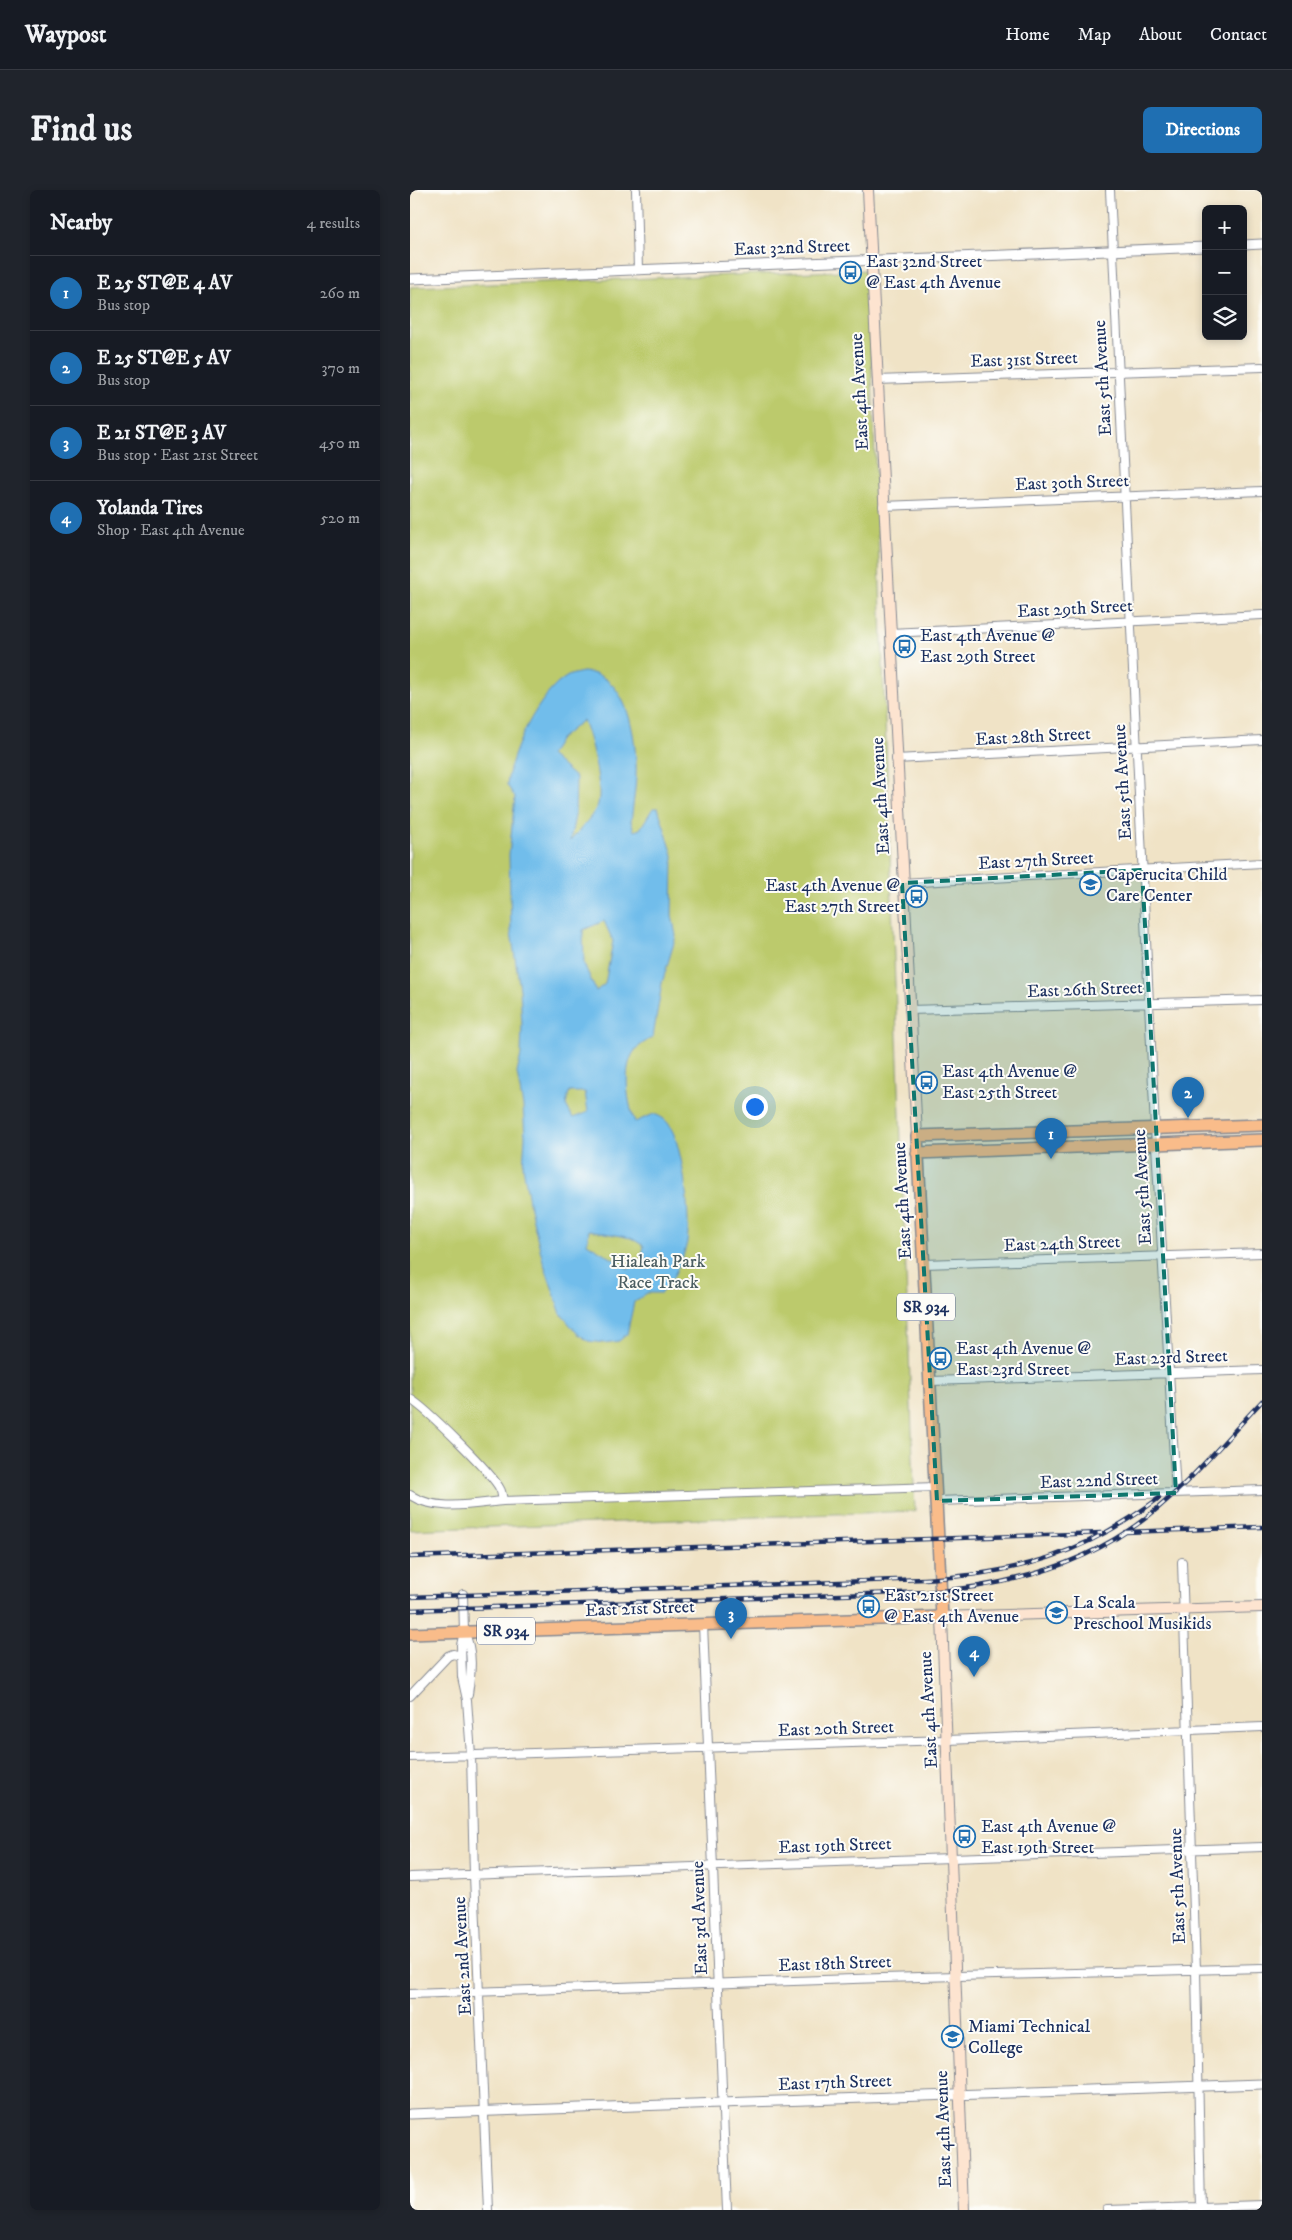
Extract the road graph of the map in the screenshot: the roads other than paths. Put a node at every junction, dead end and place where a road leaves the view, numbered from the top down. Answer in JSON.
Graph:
{"nodes":[{"id":1,"x":636,"y":190,"type":"edge"},
{"id":2,"x":868,"y":190,"type":"edge"},
{"id":3,"x":1110,"y":190,"type":"edge"},
{"id":4,"x":1262,"y":244,"type":"edge"},
{"id":5,"x":1247,"y":245,"type":"edge"},
{"id":6,"x":1202,"y":247,"type":"edge"},
{"id":7,"x":1111,"y":251,"type":"junction"},
{"id":8,"x":870,"y":261,"type":"junction"},
{"id":9,"x":638,"y":270,"type":"junction"},
{"id":10,"x":410,"y":279,"type":"edge"},
{"id":11,"x":1262,"y":367,"type":"edge"},
{"id":12,"x":1118,"y":372,"type":"junction"},
{"id":13,"x":877,"y":380,"type":"junction"},
{"id":14,"x":1262,"y":491,"type":"edge"},
{"id":15,"x":1124,"y":496,"type":"junction"},
{"id":16,"x":883,"y":506,"type":"junction"},
{"id":17,"x":1262,"y":616,"type":"edge"},
{"id":18,"x":1130,"y":622,"type":"junction"},
{"id":19,"x":890,"y":632,"type":"junction"},
{"id":20,"x":1262,"y":740,"type":"edge"},
{"id":21,"x":1136,"y":746,"type":"junction"},
{"id":22,"x":896,"y":760,"type":"junction"},
{"id":23,"x":1262,"y":863,"type":"edge"},
{"id":24,"x":1142,"y":870,"type":"junction"},
{"id":25,"x":902,"y":883,"type":"junction"},
{"id":26,"x":1262,"y":1000,"type":"edge"},
{"id":27,"x":1150,"y":1002,"type":"junction"},
{"id":28,"x":909,"y":1010,"type":"junction"},
{"id":29,"x":1262,"y":1125,"type":"edge"},
{"id":30,"x":1155,"y":1128,"type":"junction"},
{"id":31,"x":916,"y":1136,"type":"junction"},
{"id":32,"x":1262,"y":1140,"type":"edge"},
{"id":33,"x":1156,"y":1145,"type":"junction"},
{"id":34,"x":917,"y":1153,"type":"junction"},
{"id":35,"x":1262,"y":1253,"type":"edge"},
{"id":36,"x":1162,"y":1256,"type":"junction"},
{"id":37,"x":924,"y":1264,"type":"junction"},
{"id":38,"x":1262,"y":1370,"type":"edge"},
{"id":39,"x":1170,"y":1374,"type":"junction"},
{"id":40,"x":931,"y":1381,"type":"junction"},
{"id":41,"x":410,"y":1399,"type":"edge"},
{"id":42,"x":936,"y":1488,"type":"junction"},
{"id":43,"x":1262,"y":1490,"type":"edge"},
{"id":44,"x":1176,"y":1493,"type":"junction"},
{"id":45,"x":410,"y":1495,"type":"edge"},
{"id":46,"x":502,"y":1501,"type":"junction"},
{"id":47,"x":937,"y":1502,"type":"junction"},
{"id":48,"x":1182,"y":1562,"type":"dead end"},
{"id":49,"x":463,"y":1594,"type":"dead end"},
{"id":50,"x":1262,"y":1607,"type":"edge"},
{"id":51,"x":1184,"y":1609,"type":"junction"},
{"id":52,"x":942,"y":1617,"type":"junction"},
{"id":53,"x":703,"y":1624,"type":"junction"},
{"id":54,"x":464,"y":1632,"type":"junction"},
{"id":55,"x":410,"y":1634,"type":"edge"},
{"id":56,"x":461,"y":1656,"type":"junction"},
{"id":57,"x":410,"y":1696,"type":"edge"},
{"id":58,"x":467,"y":1700,"type":"junction"},
{"id":59,"x":1262,"y":1727,"type":"edge"},
{"id":60,"x":1187,"y":1730,"type":"junction"},
{"id":61,"x":948,"y":1740,"type":"junction"},
{"id":62,"x":709,"y":1748,"type":"junction"},
{"id":63,"x":471,"y":1755,"type":"junction"},
{"id":64,"x":410,"y":1757,"type":"edge"},
{"id":65,"x":1262,"y":1847,"type":"edge"},
{"id":66,"x":1192,"y":1850,"type":"junction"},
{"id":67,"x":952,"y":1857,"type":"junction"},
{"id":68,"x":713,"y":1866,"type":"junction"},
{"id":69,"x":474,"y":1875,"type":"junction"},
{"id":70,"x":410,"y":1877,"type":"edge"},
{"id":71,"x":1262,"y":1968,"type":"edge"},
{"id":72,"x":1196,"y":1970,"type":"junction"},
{"id":73,"x":956,"y":1976,"type":"junction"},
{"id":74,"x":718,"y":1983,"type":"junction"},
{"id":75,"x":480,"y":1992,"type":"junction"},
{"id":76,"x":410,"y":1994,"type":"edge"},
{"id":77,"x":1262,"y":2084,"type":"edge"},
{"id":78,"x":1200,"y":2086,"type":"junction"},
{"id":79,"x":960,"y":2095,"type":"junction"},
{"id":80,"x":723,"y":2103,"type":"junction"},
{"id":81,"x":485,"y":2111,"type":"junction"},
{"id":82,"x":410,"y":2114,"type":"edge"},
{"id":83,"x":1262,"y":2205,"type":"edge"},
{"id":84,"x":1201,"y":2208,"type":"edge"},
{"id":85,"x":488,"y":2210,"type":"edge"},
{"id":86,"x":727,"y":2210,"type":"edge"},
{"id":87,"x":964,"y":2210,"type":"edge"},
{"id":88,"x":1107,"y":2210,"type":"edge"}],
"edges":[{"from":1,"to":9,"type":"street"},
{"from":2,"to":8,"type":"main road","name":"East 4th Avenue"},
{"from":3,"to":7,"type":"street","name":"East 5th Avenue"},
{"from":4,"to":5,"type":"street"},
{"from":6,"to":7,"type":"street","name":"East 32nd Street"},
{"from":7,"to":8,"type":"street","name":"East 32nd Street"},
{"from":7,"to":12,"type":"street","name":"East 5th Avenue"},
{"from":8,"to":9,"type":"street","name":"East 32nd Street"},
{"from":8,"to":13,"type":"main road","name":"East 4th Avenue"},
{"from":9,"to":10,"type":"street","name":"East 32nd Street"},
{"from":11,"to":12,"type":"street","name":"East 31st Street"},
{"from":12,"to":13,"type":"street","name":"East 31st Street"},
{"from":12,"to":15,"type":"street","name":"East 5th Avenue"},
{"from":13,"to":16,"type":"main road","name":"East 4th Avenue"},
{"from":14,"to":15,"type":"street","name":"East 30th Street"},
{"from":15,"to":16,"type":"street","name":"East 30th Street"},
{"from":15,"to":18,"type":"street","name":"East 5th Avenue"},
{"from":16,"to":19,"type":"main road","name":"East 4th Avenue"},
{"from":17,"to":18,"type":"street","name":"East 29th Street"},
{"from":18,"to":19,"type":"street","name":"East 29th Street"},
{"from":18,"to":21,"type":"street","name":"East 5th Avenue"},
{"from":19,"to":22,"type":"main road","name":"East 4th Avenue"},
{"from":20,"to":21,"type":"street","name":"East 28th Street"},
{"from":21,"to":22,"type":"street","name":"East 28th Street"},
{"from":21,"to":24,"type":"street","name":"East 5th Avenue"},
{"from":22,"to":25,"type":"main road","name":"East 4th Avenue"},
{"from":23,"to":24,"type":"street","name":"East 27th Street"},
{"from":24,"to":25,"type":"street","name":"East 27th Street"},
{"from":24,"to":27,"type":"street","name":"East 5th Avenue"},
{"from":25,"to":28,"type":"main road","name":"East 4th Avenue"},
{"from":26,"to":27,"type":"street","name":"East 26th Street"},
{"from":27,"to":28,"type":"street","name":"East 26th Street"},
{"from":27,"to":30,"type":"street","name":"East 5th Avenue"},
{"from":28,"to":31,"type":"main road","name":"East 4th Avenue"},
{"from":29,"to":30,"type":"main road"},
{"from":30,"to":31,"type":"main road"},
{"from":30,"to":33,"type":"street","name":"East 5th Avenue"},
{"from":31,"to":34,"type":"main road","name":"East 4th Avenue","number":"SR 934"},
{"from":32,"to":33,"type":"main road"},
{"from":33,"to":34,"type":"main road"},
{"from":33,"to":36,"type":"street","name":"East 5th Avenue"},
{"from":34,"to":37,"type":"main road","name":"East 4th Avenue","number":"SR 934"},
{"from":35,"to":36,"type":"street","name":"East 24th Street"},
{"from":36,"to":37,"type":"street","name":"East 24th Street"},
{"from":36,"to":39,"type":"street","name":"East 5th Avenue"},
{"from":37,"to":40,"type":"main road","name":"East 4th Avenue","number":"SR 934"},
{"from":38,"to":39,"type":"street","name":"East 23rd Street"},
{"from":39,"to":40,"type":"street","name":"East 23rd Street"},
{"from":39,"to":44,"type":"street","name":"East 5th Avenue"},
{"from":40,"to":42,"type":"main road","name":"East 4th Avenue","number":"SR 934"},
{"from":41,"to":46,"type":"street"},
{"from":42,"to":46,"type":"street"},
{"from":42,"to":47,"type":"main road","name":"East 4th Avenue","number":"SR 934"},
{"from":43,"to":44,"type":"street","name":"East 22nd Street"},
{"from":44,"to":47,"type":"street","name":"East 22nd Street"},
{"from":45,"to":46,"type":"street"},
{"from":47,"to":52,"type":"main road","name":"East 4th Avenue","number":"SR 934"},
{"from":48,"to":51,"type":"street","name":"East 5th Avenue"},
{"from":49,"to":54,"type":"street"},
{"from":50,"to":51,"type":"main road","name":"East 21st Street"},
{"from":51,"to":52,"type":"main road","name":"East 21st Street"},
{"from":51,"to":60,"type":"street","name":"East 5th Avenue"},
{"from":52,"to":53,"type":"main road","name":"East 21st Street","number":"SR 934"},
{"from":52,"to":61,"type":"main road","name":"East 4th Avenue"},
{"from":53,"to":54,"type":"main road","name":"East 21st Street","number":"SR 934"},
{"from":53,"to":62,"type":"street","name":"East 3rd Avenue"},
{"from":54,"to":55,"type":"main road","name":"East 21st Street","number":"SR 934"},
{"from":54,"to":56,"type":"street","name":"East 2nd Avenue"},
{"from":54,"to":58,"type":"street","name":"East 2nd Avenue"},
{"from":56,"to":57,"type":"street"},
{"from":56,"to":58,"type":"street","name":"East 2nd Avenue"},
{"from":58,"to":63,"type":"street","name":"East 2nd Avenue"},
{"from":59,"to":60,"type":"street","name":"East 20th Street"},
{"from":60,"to":61,"type":"street","name":"East 20th Street"},
{"from":60,"to":66,"type":"street","name":"East 5th Avenue"},
{"from":61,"to":62,"type":"street","name":"East 20th Street"},
{"from":61,"to":67,"type":"main road","name":"East 4th Avenue"},
{"from":62,"to":63,"type":"street","name":"East 20th Street"},
{"from":62,"to":68,"type":"street","name":"East 3rd Avenue"},
{"from":63,"to":64,"type":"street","name":"East 20th Street"},
{"from":63,"to":69,"type":"street","name":"East 2nd Avenue"},
{"from":65,"to":66,"type":"street","name":"East 19th Street"},
{"from":66,"to":67,"type":"street","name":"East 19th Street"},
{"from":66,"to":72,"type":"street","name":"East 5th Avenue"},
{"from":67,"to":68,"type":"street","name":"East 19th Street"},
{"from":67,"to":73,"type":"main road","name":"East 4th Avenue"},
{"from":68,"to":69,"type":"street","name":"East 19th Street"},
{"from":68,"to":74,"type":"street","name":"East 3rd Avenue"},
{"from":69,"to":70,"type":"street","name":"East 19th Street"},
{"from":69,"to":75,"type":"street","name":"East 2nd Avenue"},
{"from":71,"to":72,"type":"street","name":"East 18th Street"},
{"from":72,"to":73,"type":"street","name":"East 18th Street"},
{"from":72,"to":78,"type":"street","name":"East 5th Avenue"},
{"from":73,"to":74,"type":"street","name":"East 18th Street"},
{"from":73,"to":79,"type":"main road","name":"East 4th Avenue"},
{"from":74,"to":75,"type":"street","name":"East 18th Street"},
{"from":74,"to":80,"type":"street","name":"East 3rd Avenue"},
{"from":75,"to":76,"type":"street","name":"East 18th Street"},
{"from":75,"to":81,"type":"street","name":"East 2nd Avenue"},
{"from":77,"to":78,"type":"street","name":"East 17th Street"},
{"from":78,"to":79,"type":"street","name":"East 17th Street"},
{"from":78,"to":84,"type":"street","name":"East 5th Avenue"},
{"from":79,"to":80,"type":"street","name":"East 17th Street"},
{"from":79,"to":87,"type":"main road","name":"East 4th Avenue"},
{"from":80,"to":81,"type":"street","name":"East 17th Street"},
{"from":80,"to":86,"type":"street","name":"East 3rd Avenue"},
{"from":81,"to":82,"type":"street","name":"East 17th Street"},
{"from":81,"to":85,"type":"street","name":"East 2nd Avenue"},
{"from":83,"to":84,"type":"street"},
{"from":84,"to":88,"type":"street"}]}
